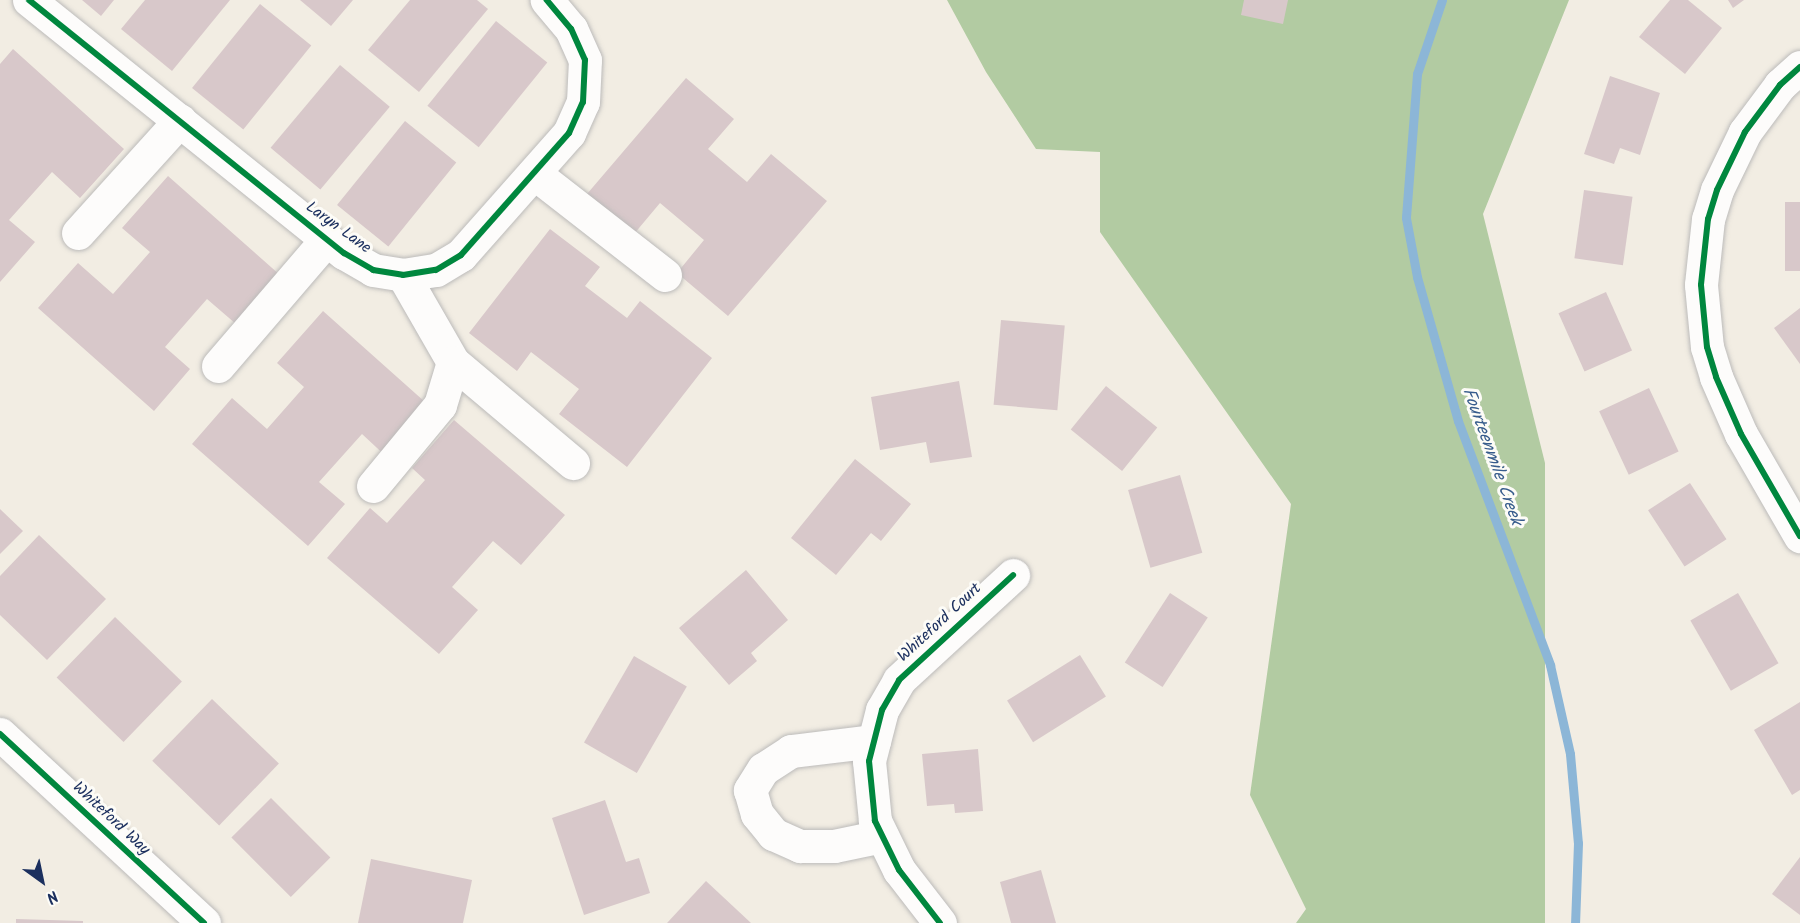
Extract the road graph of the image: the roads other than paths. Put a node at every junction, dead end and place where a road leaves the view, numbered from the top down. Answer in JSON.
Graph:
{"nodes":[{"id":1,"x":29,"y":0,"type":"edge"},
{"id":2,"x":546,"y":0,"type":"edge"},
{"id":3,"x":1800,"y":67,"type":"edge"},
{"id":4,"x":180,"y":120,"type":"junction"},
{"id":5,"x":534,"y":173,"type":"junction"},
{"id":6,"x":78,"y":233,"type":"dead end"},
{"id":7,"x":327,"y":239,"type":"junction"},
{"id":8,"x":403,"y":275,"type":"junction"},
{"id":9,"x":665,"y":275,"type":"dead end"},
{"id":10,"x":453,"y":362,"type":"junction"},
{"id":11,"x":218,"y":366,"type":"dead end"},
{"id":12,"x":573,"y":464,"type":"dead end"},
{"id":13,"x":373,"y":486,"type":"dead end"},
{"id":14,"x":1800,"y":536,"type":"edge"},
{"id":15,"x":1013,"y":575,"type":"dead end"},
{"id":16,"x":0,"y":734,"type":"edge"},
{"id":17,"x":874,"y":741,"type":"junction"},
{"id":18,"x":882,"y":836,"type":"junction"},
{"id":19,"x":204,"y":923,"type":"edge"},
{"id":20,"x":940,"y":923,"type":"edge"}],
"edges":[{"from":1,"to":4,"type":"street","name":"Laryn Lane"},
{"from":2,"to":5,"type":"street","name":"Laryn Lane"},
{"from":3,"to":14,"type":"street"},
{"from":4,"to":6,"type":"street"},
{"from":4,"to":7,"type":"street","name":"Laryn Lane"},
{"from":5,"to":8,"type":"street","name":"Laryn Lane"},
{"from":5,"to":9,"type":"street"},
{"from":7,"to":8,"type":"street","name":"Laryn Lane"},
{"from":7,"to":11,"type":"street"},
{"from":8,"to":10,"type":"street"},
{"from":10,"to":12,"type":"street"},
{"from":10,"to":13,"type":"street"},
{"from":15,"to":17,"type":"street","name":"Whiteford Court"},
{"from":16,"to":19,"type":"street","name":"Whiteford Way"},
{"from":17,"to":18,"type":"street","name":"Whiteford Court"},
{"from":17,"to":18,"type":"street"},
{"from":18,"to":20,"type":"street","name":"Whiteford Court"}]}
